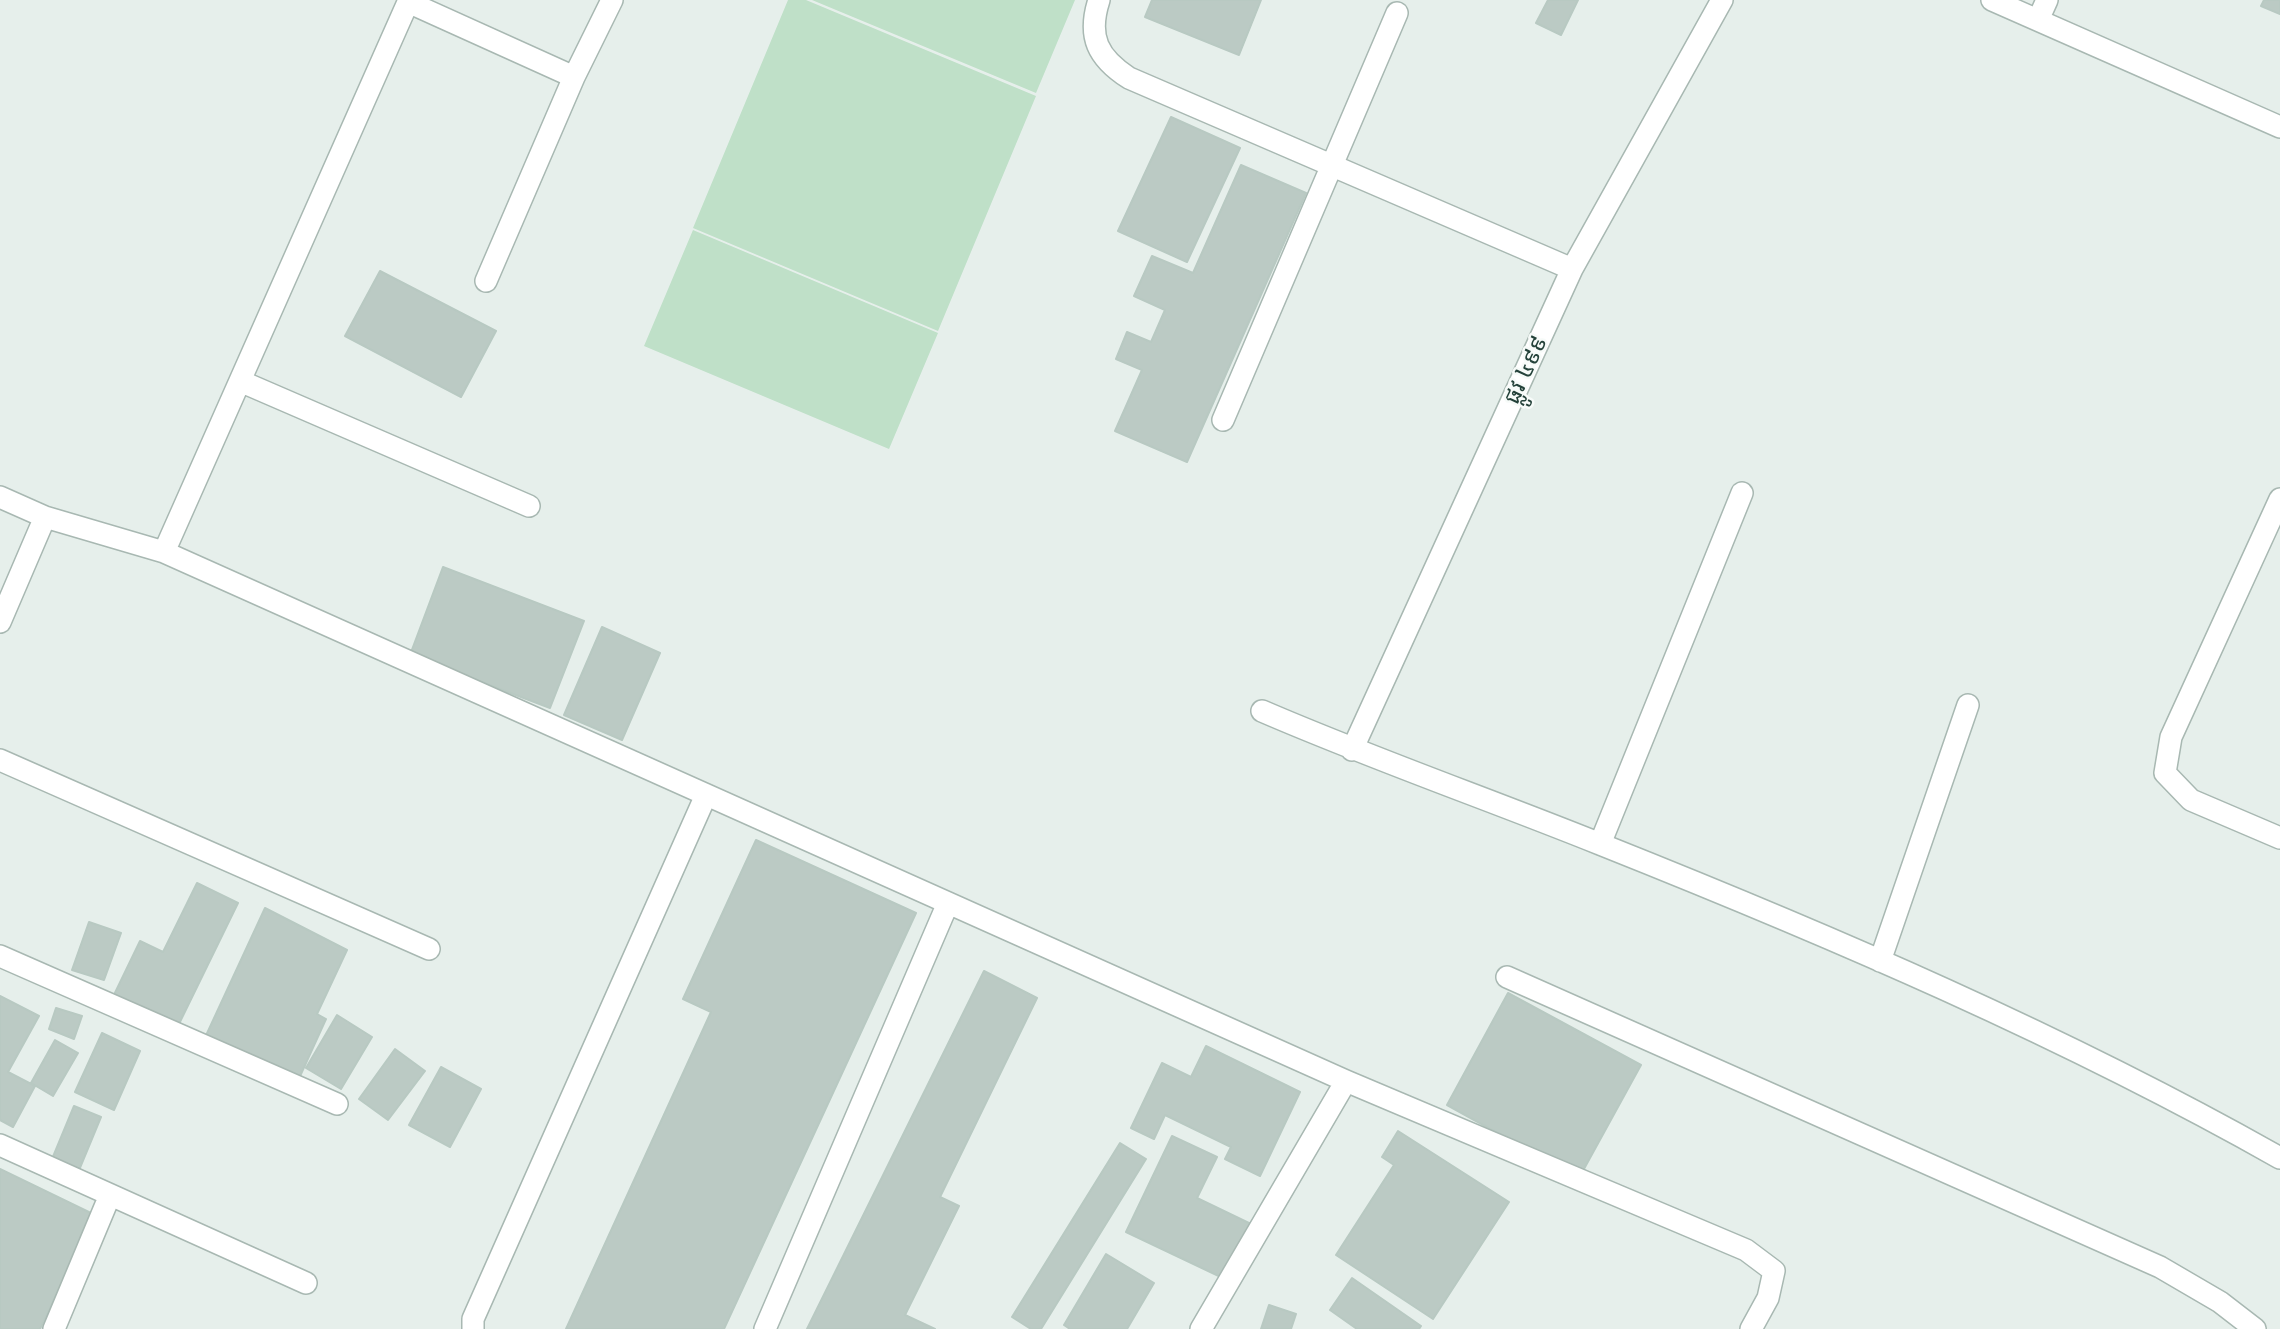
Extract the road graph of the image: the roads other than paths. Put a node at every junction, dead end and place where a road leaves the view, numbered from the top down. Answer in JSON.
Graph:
{"nodes":[{"id":1,"x":612,"y":0,"type":"edge"},
{"id":2,"x":1098,"y":0,"type":"edge"},
{"id":3,"x":1722,"y":0,"type":"edge"},
{"id":4,"x":1992,"y":0,"type":"edge"},
{"id":5,"x":2047,"y":0,"type":"edge"},
{"id":6,"x":408,"y":1,"type":"edge"},
{"id":7,"x":1397,"y":13,"type":"dead end"},
{"id":8,"x":2038,"y":20,"type":"junction"},
{"id":9,"x":574,"y":77,"type":"junction"},
{"id":10,"x":2280,"y":127,"type":"edge"},
{"id":11,"x":1332,"y":165,"type":"junction"},
{"id":12,"x":1572,"y":269,"type":"junction"},
{"id":13,"x":486,"y":281,"type":"dead end"},
{"id":14,"x":240,"y":381,"type":"junction"},
{"id":15,"x":1223,"y":420,"type":"dead end"},
{"id":16,"x":1742,"y":493,"type":"dead end"},
{"id":17,"x":0,"y":497,"type":"edge"},
{"id":18,"x":2280,"y":499,"type":"edge"},
{"id":19,"x":529,"y":506,"type":"dead end"},
{"id":20,"x":45,"y":517,"type":"junction"},
{"id":21,"x":164,"y":552,"type":"junction"},
{"id":22,"x":0,"y":622,"type":"edge"},
{"id":23,"x":1968,"y":705,"type":"dead end"},
{"id":24,"x":1262,"y":711,"type":"dead end"},
{"id":25,"x":1352,"y":750,"type":"junction"},
{"id":26,"x":0,"y":760,"type":"edge"},
{"id":27,"x":706,"y":795,"type":"junction"},
{"id":28,"x":2280,"y":838,"type":"edge"},
{"id":29,"x":1600,"y":844,"type":"junction"},
{"id":30,"x":948,"y":903,"type":"junction"},
{"id":31,"x":429,"y":949,"type":"dead end"},
{"id":32,"x":0,"y":956,"type":"edge"},
{"id":33,"x":1880,"y":961,"type":"junction"},
{"id":34,"x":1507,"y":977,"type":"dead end"},
{"id":35,"x":1346,"y":1081,"type":"junction"},
{"id":36,"x":337,"y":1104,"type":"dead end"},
{"id":37,"x":0,"y":1145,"type":"edge"},
{"id":38,"x":2280,"y":1158,"type":"edge"},
{"id":39,"x":110,"y":1195,"type":"junction"},
{"id":40,"x":306,"y":1283,"type":"dead end"},
{"id":41,"x":54,"y":1329,"type":"edge"},
{"id":42,"x":473,"y":1329,"type":"edge"},
{"id":43,"x":765,"y":1329,"type":"edge"},
{"id":44,"x":1201,"y":1329,"type":"edge"},
{"id":45,"x":1751,"y":1329,"type":"edge"},
{"id":46,"x":2255,"y":1329,"type":"edge"}],
"edges":[{"from":1,"to":9,"type":"street"},
{"from":2,"to":11,"type":"street"},
{"from":3,"to":12,"type":"street","name":"ផ្លូវ ៤៩៩"},
{"from":4,"to":8,"type":"street"},
{"from":5,"to":8,"type":"street"},
{"from":6,"to":9,"type":"street"},
{"from":6,"to":14,"type":"street"},
{"from":7,"to":11,"type":"street"},
{"from":8,"to":10,"type":"street"},
{"from":9,"to":13,"type":"street"},
{"from":11,"to":12,"type":"street"},
{"from":11,"to":15,"type":"street"},
{"from":12,"to":25,"type":"street","name":"ផ្លូវ ៤៩៩"},
{"from":14,"to":19,"type":"street"},
{"from":14,"to":21,"type":"street"},
{"from":16,"to":29,"type":"street"},
{"from":17,"to":20,"type":"street"},
{"from":18,"to":28,"type":"street"},
{"from":20,"to":21,"type":"street"},
{"from":20,"to":22,"type":"street"},
{"from":21,"to":27,"type":"street"},
{"from":23,"to":33,"type":"street"},
{"from":24,"to":25,"type":"street"},
{"from":25,"to":29,"type":"street"},
{"from":26,"to":31,"type":"street"},
{"from":27,"to":30,"type":"street"},
{"from":27,"to":42,"type":"street"},
{"from":29,"to":33,"type":"street"},
{"from":30,"to":35,"type":"street"},
{"from":30,"to":43,"type":"street"},
{"from":32,"to":36,"type":"street"},
{"from":33,"to":38,"type":"street"},
{"from":34,"to":46,"type":"street"},
{"from":35,"to":44,"type":"street"},
{"from":35,"to":45,"type":"street"},
{"from":37,"to":39,"type":"street"},
{"from":39,"to":40,"type":"street"},
{"from":39,"to":41,"type":"street"}]}
